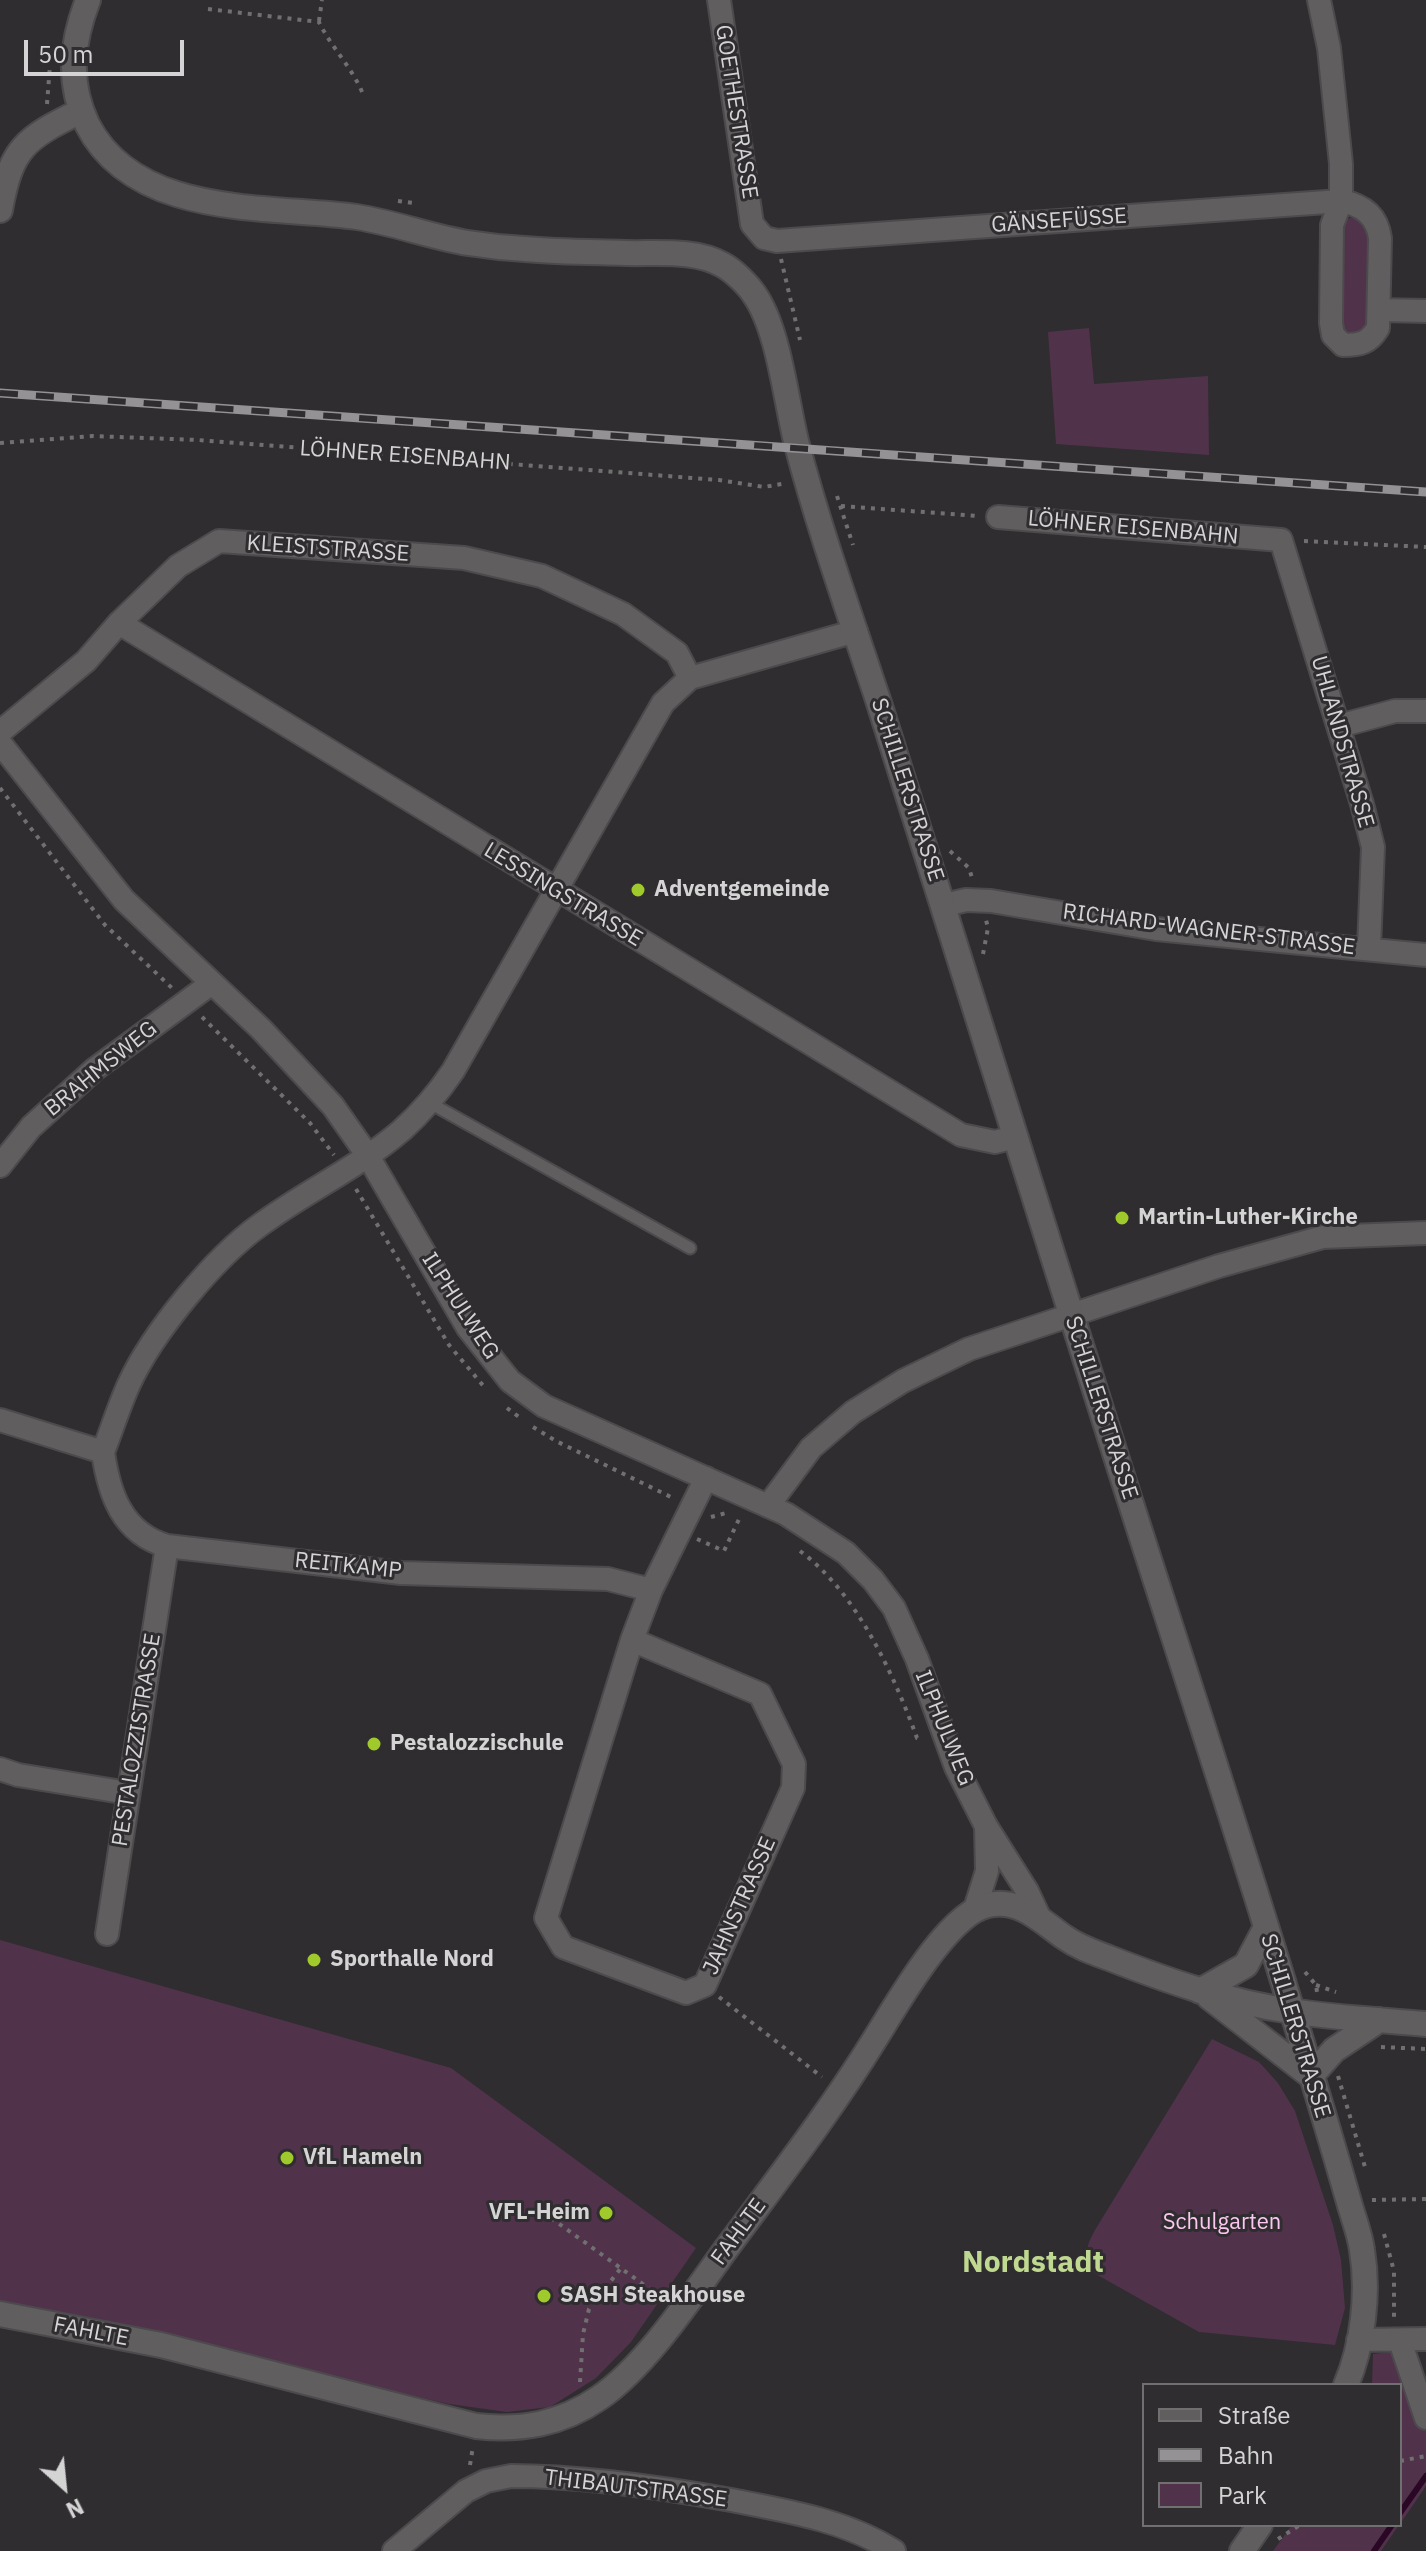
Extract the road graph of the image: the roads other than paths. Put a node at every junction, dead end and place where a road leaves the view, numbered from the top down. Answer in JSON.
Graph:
{"nodes":[{"id":1,"x":88,"y":0,"type":"edge"},
{"id":2,"x":719,"y":0,"type":"edge"},
{"id":3,"x":1319,"y":0,"type":"edge"},
{"id":4,"x":81,"y":111,"type":"junction"},
{"id":5,"x":1341,"y":201,"type":"junction"},
{"id":6,"x":0,"y":210,"type":"edge"},
{"id":7,"x":777,"y":241,"type":"joint"},
{"id":8,"x":1380,"y":310,"type":"junction"},
{"id":9,"x":1426,"y":311,"type":"edge"},
{"id":10,"x":998,"y":517,"type":"road end"},
{"id":11,"x":1281,"y":540,"type":"joint"},
{"id":12,"x":119,"y":623,"type":"junction"},
{"id":13,"x":856,"y":631,"type":"junction"},
{"id":14,"x":690,"y":678,"type":"junction"},
{"id":15,"x":1426,"y":711,"type":"edge"},
{"id":16,"x":1339,"y":726,"type":"junction"},
{"id":17,"x":0,"y":732,"type":"edge"},
{"id":18,"x":0,"y":743,"type":"edge"},
{"id":19,"x":555,"y":891,"type":"junction"},
{"id":20,"x":945,"y":905,"type":"junction"},
{"id":21,"x":1369,"y":948,"type":"junction"},
{"id":22,"x":1426,"y":955,"type":"edge"},
{"id":23,"x":212,"y":983,"type":"junction"},
{"id":24,"x":430,"y":1103,"type":"junction"},
{"id":25,"x":1015,"y":1137,"type":"junction"},
{"id":26,"x":368,"y":1156,"type":"junction"},
{"id":27,"x":0,"y":1166,"type":"edge"},
{"id":28,"x":1426,"y":1233,"type":"edge"},
{"id":29,"x":690,"y":1248,"type":"dead end"},
{"id":30,"x":1072,"y":1315,"type":"junction"},
{"id":31,"x":0,"y":1420,"type":"edge"},
{"id":32,"x":103,"y":1452,"type":"junction"},
{"id":33,"x":706,"y":1478,"type":"junction"},
{"id":34,"x":768,"y":1506,"type":"junction"},
{"id":35,"x":167,"y":1546,"type":"junction"},
{"id":36,"x":651,"y":1590,"type":"junction"},
{"id":37,"x":632,"y":1640,"type":"junction"},
{"id":38,"x":0,"y":1769,"type":"edge"},
{"id":39,"x":128,"y":1793,"type":"junction"},
{"id":40,"x":986,"y":1826,"type":"junction"},
{"id":41,"x":975,"y":1909,"type":"junction"},
{"id":42,"x":1040,"y":1919,"type":"junction"},
{"id":43,"x":1265,"y":1929,"type":"junction"},
{"id":44,"x":107,"y":1934,"type":"dead end"},
{"id":45,"x":1200,"y":1991,"type":"junction"},
{"id":46,"x":1291,"y":2011,"type":"junction"},
{"id":47,"x":1379,"y":2020,"type":"junction"},
{"id":48,"x":1426,"y":2024,"type":"edge"},
{"id":49,"x":1311,"y":2076,"type":"junction"},
{"id":50,"x":0,"y":2314,"type":"edge"},
{"id":51,"x":1426,"y":2339,"type":"edge"},
{"id":52,"x":1358,"y":2340,"type":"junction"},
{"id":53,"x":1400,"y":2341,"type":"junction"},
{"id":54,"x":1347,"y":2383,"type":"edge"},
{"id":55,"x":1426,"y":2418,"type":"edge"},
{"id":56,"x":1259,"y":2527,"type":"edge"},
{"id":57,"x":394,"y":2551,"type":"edge"},
{"id":58,"x":894,"y":2551,"type":"edge"},
{"id":59,"x":1242,"y":2551,"type":"edge"}],
"edges":[{"from":1,"to":4,"type":"main road"},
{"from":2,"to":7,"type":"street","name":"GOETHESTRASSE"},
{"from":3,"to":5,"type":"street"},
{"from":4,"to":6,"type":"main road"},
{"from":4,"to":13,"type":"main road","name":"SCHILLERSTRASSE"},
{"from":5,"to":7,"type":"street","name":"GÄNSEFÜSSE"},
{"from":5,"to":8,"type":"street"},
{"from":5,"to":8,"type":"street"},
{"from":8,"to":9,"type":"street"},
{"from":10,"to":11,"type":"street","name":"LÖHNER EISENBAHN"},
{"from":11,"to":16,"type":"street","name":"UHLANDSTRASSE"},
{"from":12,"to":14,"type":"street","name":"KLEISTSTRASSE"},
{"from":12,"to":17,"type":"street","name":"KLEISTSTRASSE"},
{"from":12,"to":19,"type":"street","name":"LESSINGSTRASSE"},
{"from":13,"to":14,"type":"street"},
{"from":13,"to":20,"type":"main road","name":"SCHILLERSTRASSE"},
{"from":14,"to":19,"type":"street"},
{"from":15,"to":16,"type":"street"},
{"from":16,"to":21,"type":"street","name":"UHLANDSTRASSE"},
{"from":18,"to":23,"type":"street","name":"ILPHULWEG"},
{"from":19,"to":24,"type":"street"},
{"from":19,"to":25,"type":"street","name":"LESSINGSTRASSE"},
{"from":20,"to":21,"type":"street","name":"RICHARD-WAGNER-STRASSE"},
{"from":20,"to":25,"type":"main road","name":"SCHILLERSTRASSE"},
{"from":21,"to":22,"type":"street","name":"RICHARD-WAGNER-STRASSE"},
{"from":23,"to":26,"type":"street","name":"ILPHULWEG"},
{"from":23,"to":27,"type":"street","name":"BRAHMSWEG"},
{"from":24,"to":26,"type":"street"},
{"from":24,"to":29,"type":"lane"},
{"from":25,"to":30,"type":"main road","name":"SCHILLERSTRASSE"},
{"from":26,"to":32,"type":"street"},
{"from":26,"to":33,"type":"street","name":"ILPHULWEG"},
{"from":28,"to":30,"type":"street"},
{"from":30,"to":34,"type":"street"},
{"from":30,"to":43,"type":"main road","name":"SCHILLERSTRASSE"},
{"from":31,"to":32,"type":"street"},
{"from":32,"to":35,"type":"street","name":"REITKAMP"},
{"from":33,"to":34,"type":"street","name":"ILPHULWEG"},
{"from":33,"to":36,"type":"street","name":"JAHNSTRASSE"},
{"from":34,"to":40,"type":"street","name":"ILPHULWEG"},
{"from":35,"to":36,"type":"street","name":"REITKAMP"},
{"from":35,"to":39,"type":"street","name":"PESTALOZZISTRASSE"},
{"from":36,"to":37,"type":"street","name":"JAHNSTRASSE"},
{"from":37,"to":37,"type":"street","name":"JAHNSTRASSE"},
{"from":38,"to":39,"type":"street"},
{"from":39,"to":44,"type":"street","name":"PESTALOZZISTRASSE"},
{"from":40,"to":41,"type":"street","name":"ILPHULWEG"},
{"from":40,"to":42,"type":"street","name":"ILPHULWEG"},
{"from":41,"to":42,"type":"main road"},
{"from":41,"to":50,"type":"main road","name":"FAHLTE"},
{"from":42,"to":45,"type":"main road"},
{"from":43,"to":45,"type":"main road"},
{"from":43,"to":46,"type":"main road","name":"SCHILLERSTRASSE"},
{"from":45,"to":46,"type":"main road"},
{"from":45,"to":49,"type":"main road"},
{"from":46,"to":47,"type":"main road"},
{"from":46,"to":49,"type":"main road","name":"SCHILLERSTRASSE"},
{"from":47,"to":48,"type":"main road"},
{"from":47,"to":49,"type":"main road"},
{"from":49,"to":52,"type":"main road","name":"SCHILLERSTRASSE"},
{"from":51,"to":53,"type":"street"},
{"from":52,"to":53,"type":"street"},
{"from":52,"to":54,"type":"main road","name":"SCHILLERSTRASSE"},
{"from":53,"to":55,"type":"street"},
{"from":56,"to":59,"type":"main road"},
{"from":57,"to":58,"type":"street","name":"THIBAUTSTRASSE"}]}
